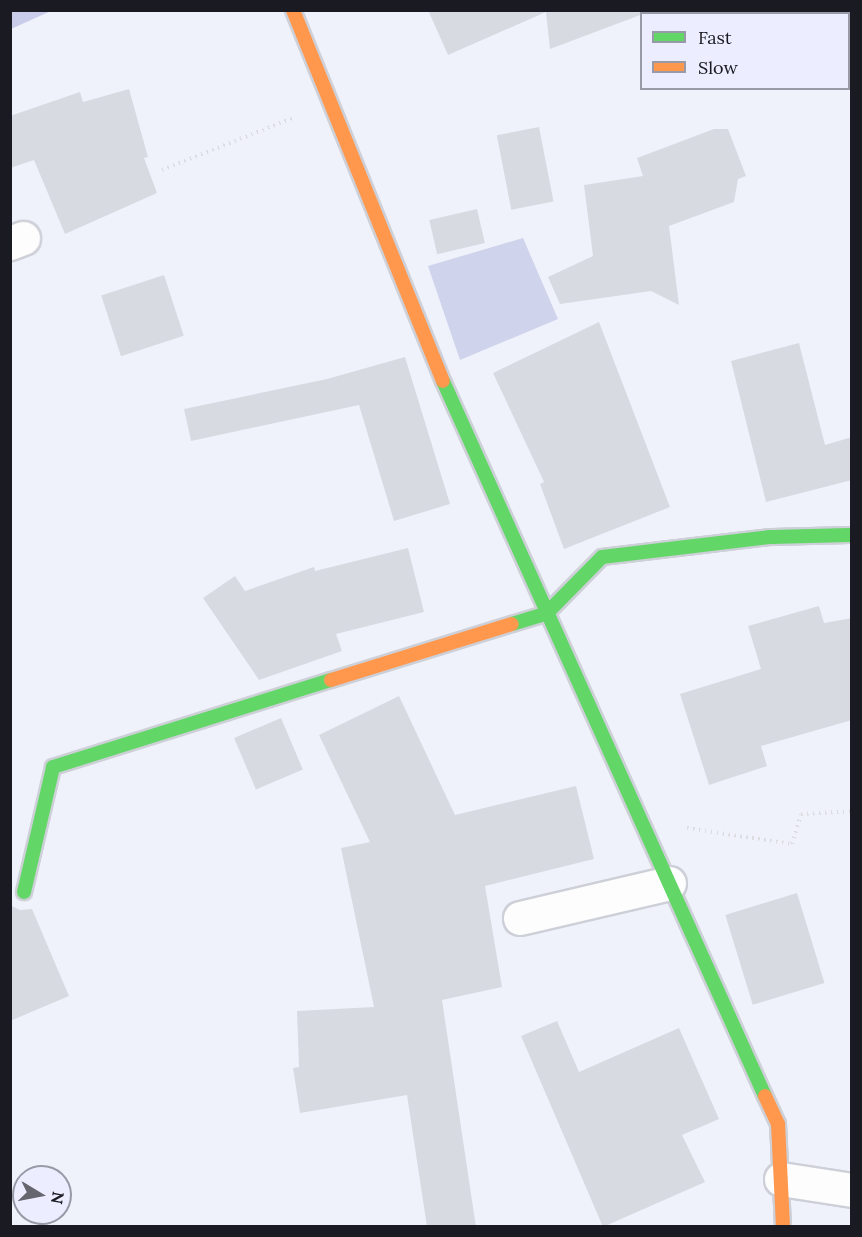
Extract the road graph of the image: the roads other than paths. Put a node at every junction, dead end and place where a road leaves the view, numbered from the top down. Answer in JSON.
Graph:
{"nodes":[{"id":1,"x":292,"y":10,"type":"edge"},
{"id":2,"x":852,"y":534,"type":"edge"},
{"id":3,"x":547,"y":613,"type":"junction"},
{"id":4,"x":669,"y":883,"type":"junction"},
{"id":5,"x":24,"y":892,"type":"dead end"},
{"id":6,"x":520,"y":918,"type":"dead end"},
{"id":7,"x":781,"y":1179,"type":"junction"},
{"id":8,"x":852,"y":1190,"type":"edge"},
{"id":9,"x":783,"y":1227,"type":"edge"}],
"edges":[{"from":1,"to":3,"type":"street"},
{"from":2,"to":3,"type":"street"},
{"from":3,"to":4,"type":"street"},
{"from":3,"to":5,"type":"street"},
{"from":4,"to":6,"type":"street"},
{"from":4,"to":7,"type":"street"},
{"from":7,"to":8,"type":"street"},
{"from":7,"to":9,"type":"street"}]}
